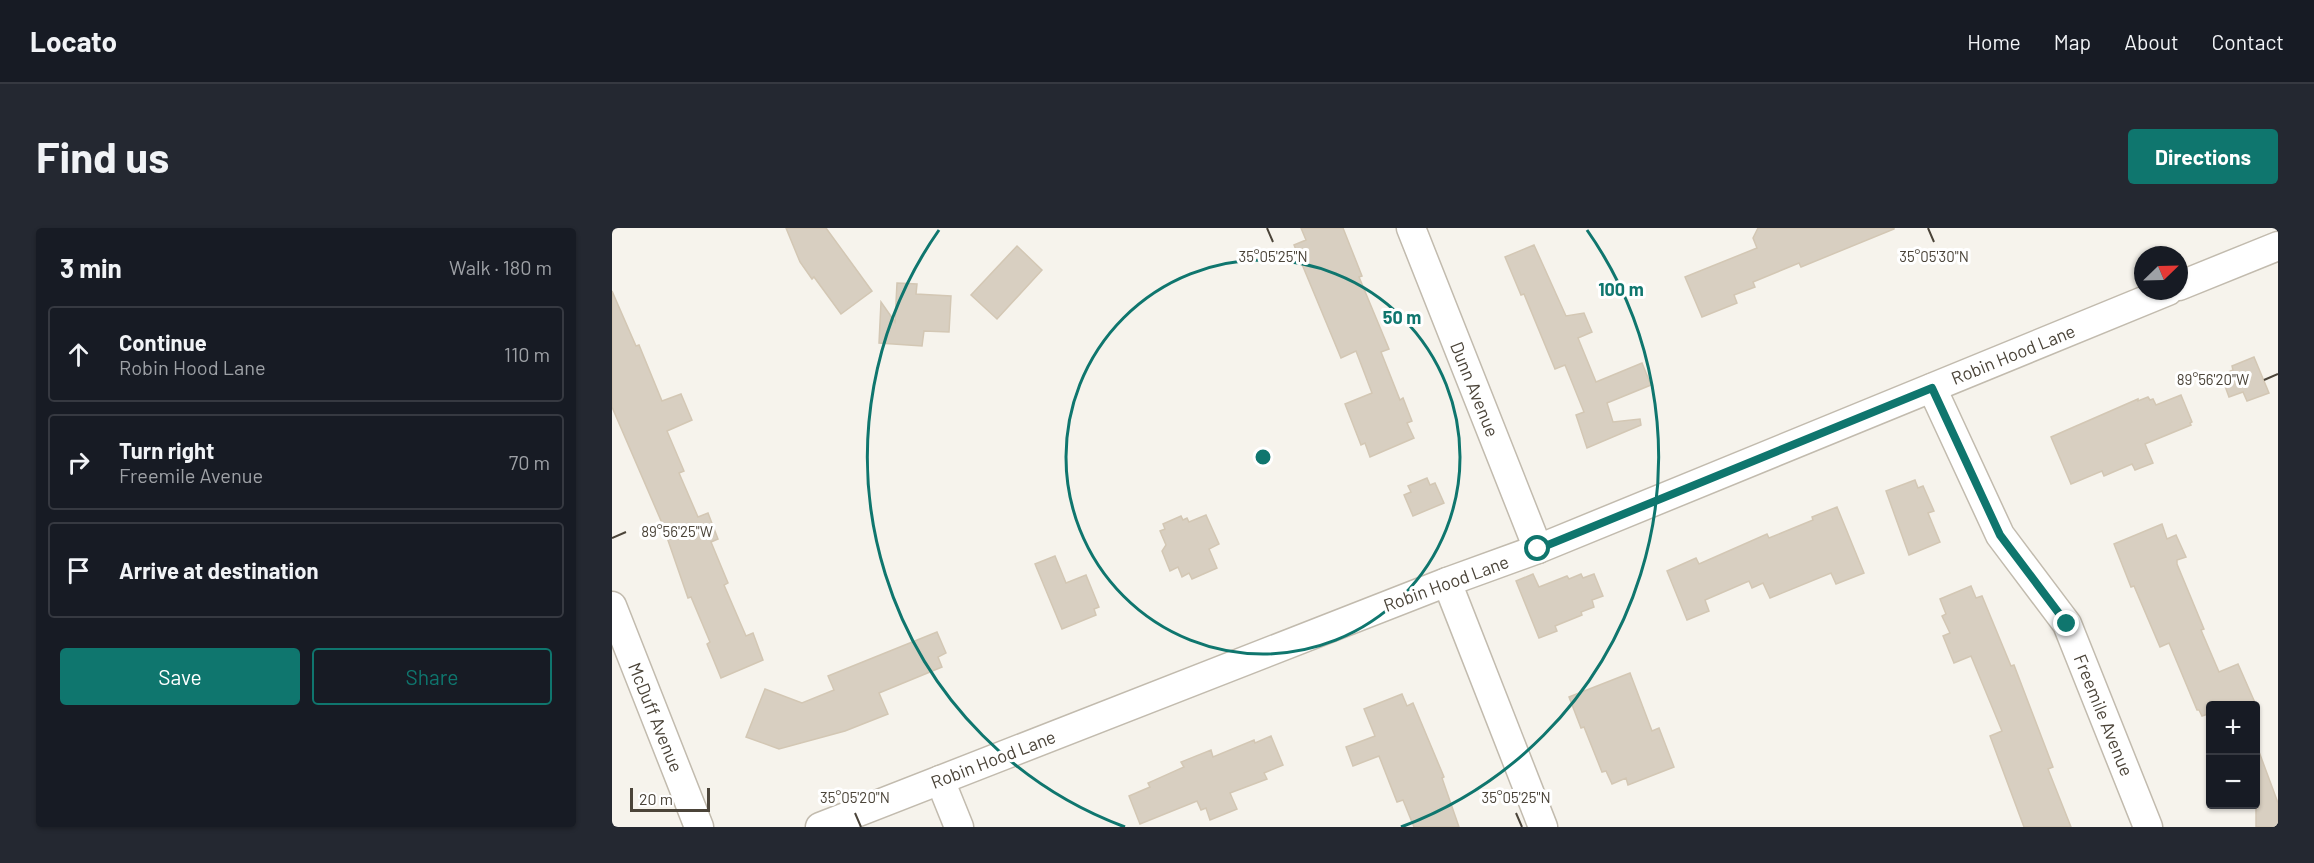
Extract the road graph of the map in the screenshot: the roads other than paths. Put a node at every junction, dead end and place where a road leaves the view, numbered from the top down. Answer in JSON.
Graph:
{"nodes":[{"id":1,"x":1411,"y":228,"type":"edge"},
{"id":2,"x":2278,"y":246,"type":"edge"},
{"id":3,"x":2188,"y":282,"type":"edge"},
{"id":4,"x":2146,"y":300,"type":"edge"},
{"id":5,"x":1932,"y":388,"type":"junction"},
{"id":6,"x":1538,"y":549,"type":"junction"},
{"id":7,"x":1447,"y":582,"type":"junction"},
{"id":8,"x":612,"y":606,"type":"edge"},
{"id":9,"x":940,"y":780,"type":"junction"},
{"id":10,"x":699,"y":827,"type":"edge"},
{"id":11,"x":820,"y":827,"type":"edge"},
{"id":12,"x":959,"y":827,"type":"edge"},
{"id":13,"x":1543,"y":827,"type":"edge"},
{"id":14,"x":2148,"y":827,"type":"edge"}],
"edges":[{"from":1,"to":6,"type":"street","name":"Dunn Avenue"},
{"from":2,"to":3,"type":"street"},
{"from":4,"to":5,"type":"street","name":"Robin Hood Lane"},
{"from":5,"to":6,"type":"street","name":"Robin Hood Lane"},
{"from":5,"to":14,"type":"street","name":"Freemile Avenue"},
{"from":6,"to":7,"type":"street","name":"Robin Hood Lane"},
{"from":7,"to":9,"type":"street","name":"Robin Hood Lane"},
{"from":7,"to":13,"type":"street"},
{"from":8,"to":10,"type":"street","name":"McDuff Avenue"},
{"from":9,"to":11,"type":"street","name":"Robin Hood Lane"},
{"from":9,"to":12,"type":"street"}]}
